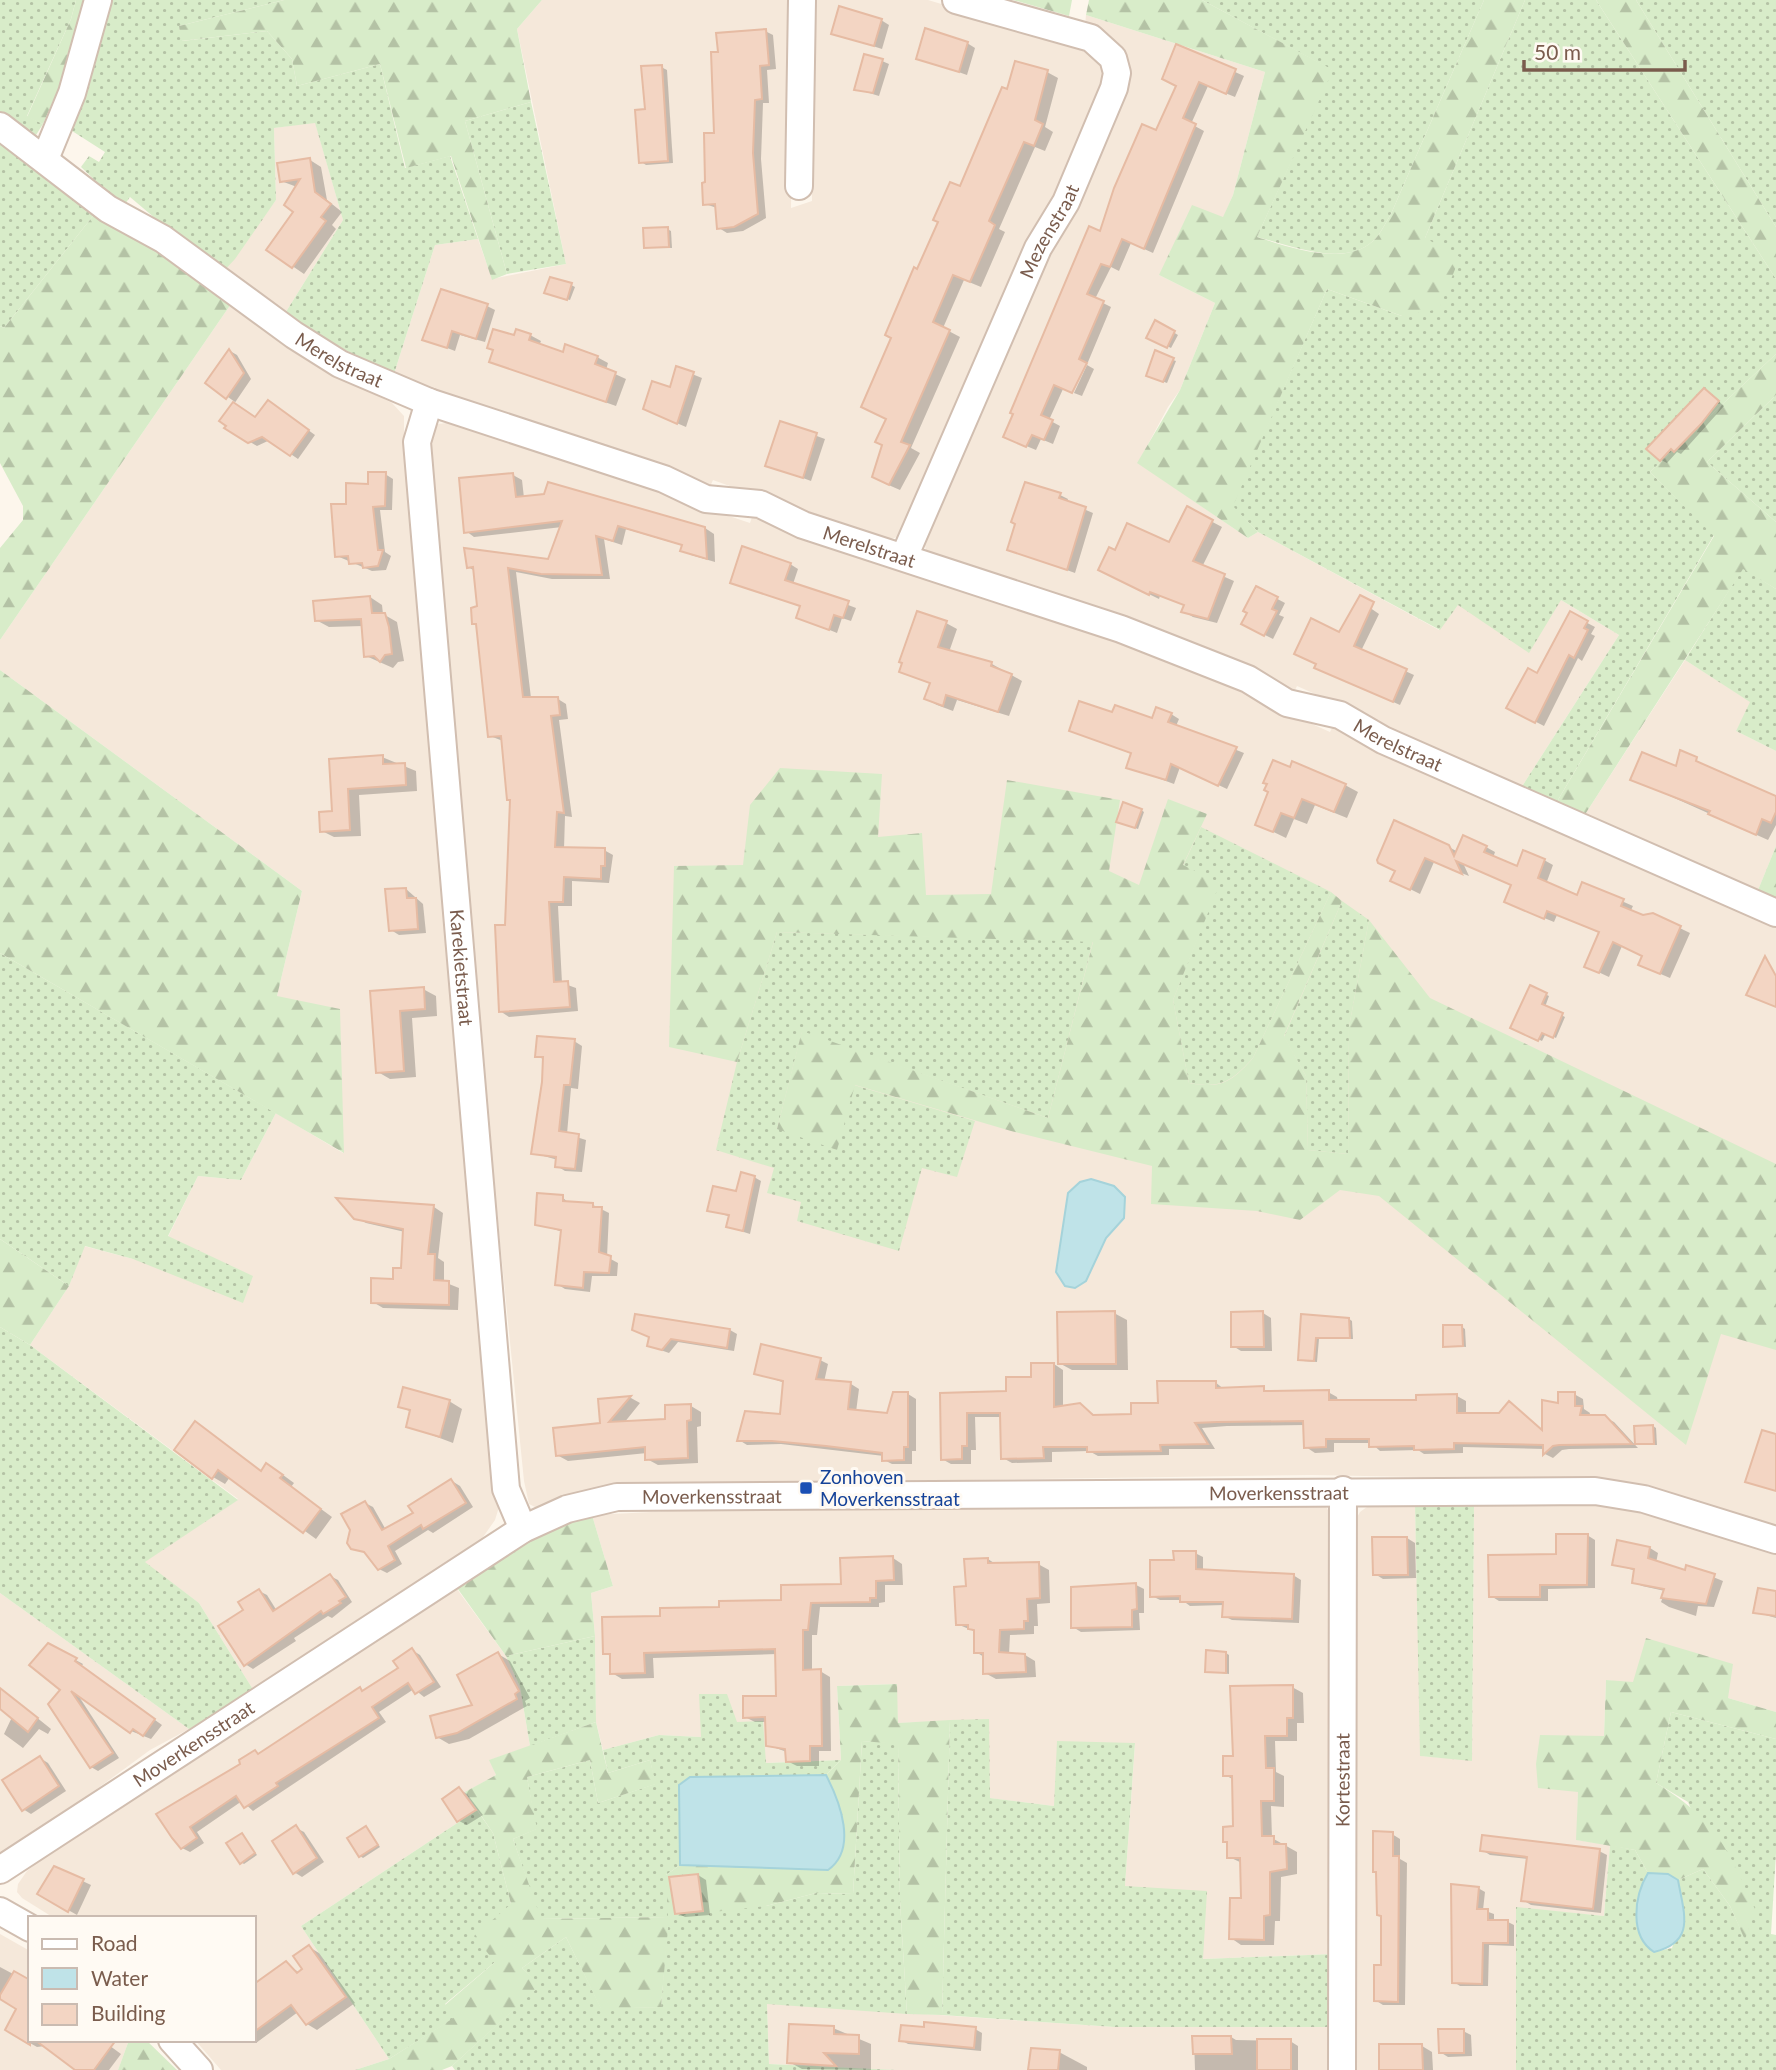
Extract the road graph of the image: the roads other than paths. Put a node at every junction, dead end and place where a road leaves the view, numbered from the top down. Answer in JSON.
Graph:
{"nodes":[{"id":1,"x":98,"y":0,"type":"edge"},
{"id":2,"x":802,"y":0,"type":"edge"},
{"id":3,"x":956,"y":0,"type":"edge"},
{"id":4,"x":0,"y":126,"type":"edge"},
{"id":5,"x":45,"y":159,"type":"junction"},
{"id":6,"x":799,"y":186,"type":"dead end"},
{"id":7,"x":429,"y":402,"type":"junction"},
{"id":8,"x":904,"y":557,"type":"junction"},
{"id":9,"x":1776,"y":912,"type":"edge"},
{"id":10,"x":1343,"y":1490,"type":"junction"},
{"id":11,"x":523,"y":1529,"type":"junction"},
{"id":12,"x":1776,"y":1540,"type":"edge"},
{"id":13,"x":0,"y":1870,"type":"edge"},
{"id":14,"x":0,"y":1911,"type":"edge"},
{"id":15,"x":28,"y":1926,"type":"edge"},
{"id":16,"x":174,"y":2042,"type":"edge"},
{"id":17,"x":199,"y":2070,"type":"edge"},
{"id":18,"x":1342,"y":2070,"type":"edge"}],
"edges":[{"from":1,"to":5,"type":"street"},
{"from":2,"to":6,"type":"street"},
{"from":3,"to":8,"type":"street","name":"Mezenstraat"},
{"from":4,"to":5,"type":"street","name":"Merelstraat"},
{"from":5,"to":7,"type":"street","name":"Merelstraat"},
{"from":7,"to":8,"type":"street","name":"Merelstraat"},
{"from":7,"to":11,"type":"street","name":"Karekietstraat"},
{"from":8,"to":9,"type":"street","name":"Merelstraat"},
{"from":10,"to":11,"type":"street","name":"Moverkensstraat"},
{"from":10,"to":12,"type":"street","name":"Moverkensstraat"},
{"from":10,"to":18,"type":"street","name":"Kortestraat"},
{"from":11,"to":13,"type":"street","name":"Moverkensstraat"},
{"from":14,"to":15,"type":"street"},
{"from":16,"to":17,"type":"street"}]}
